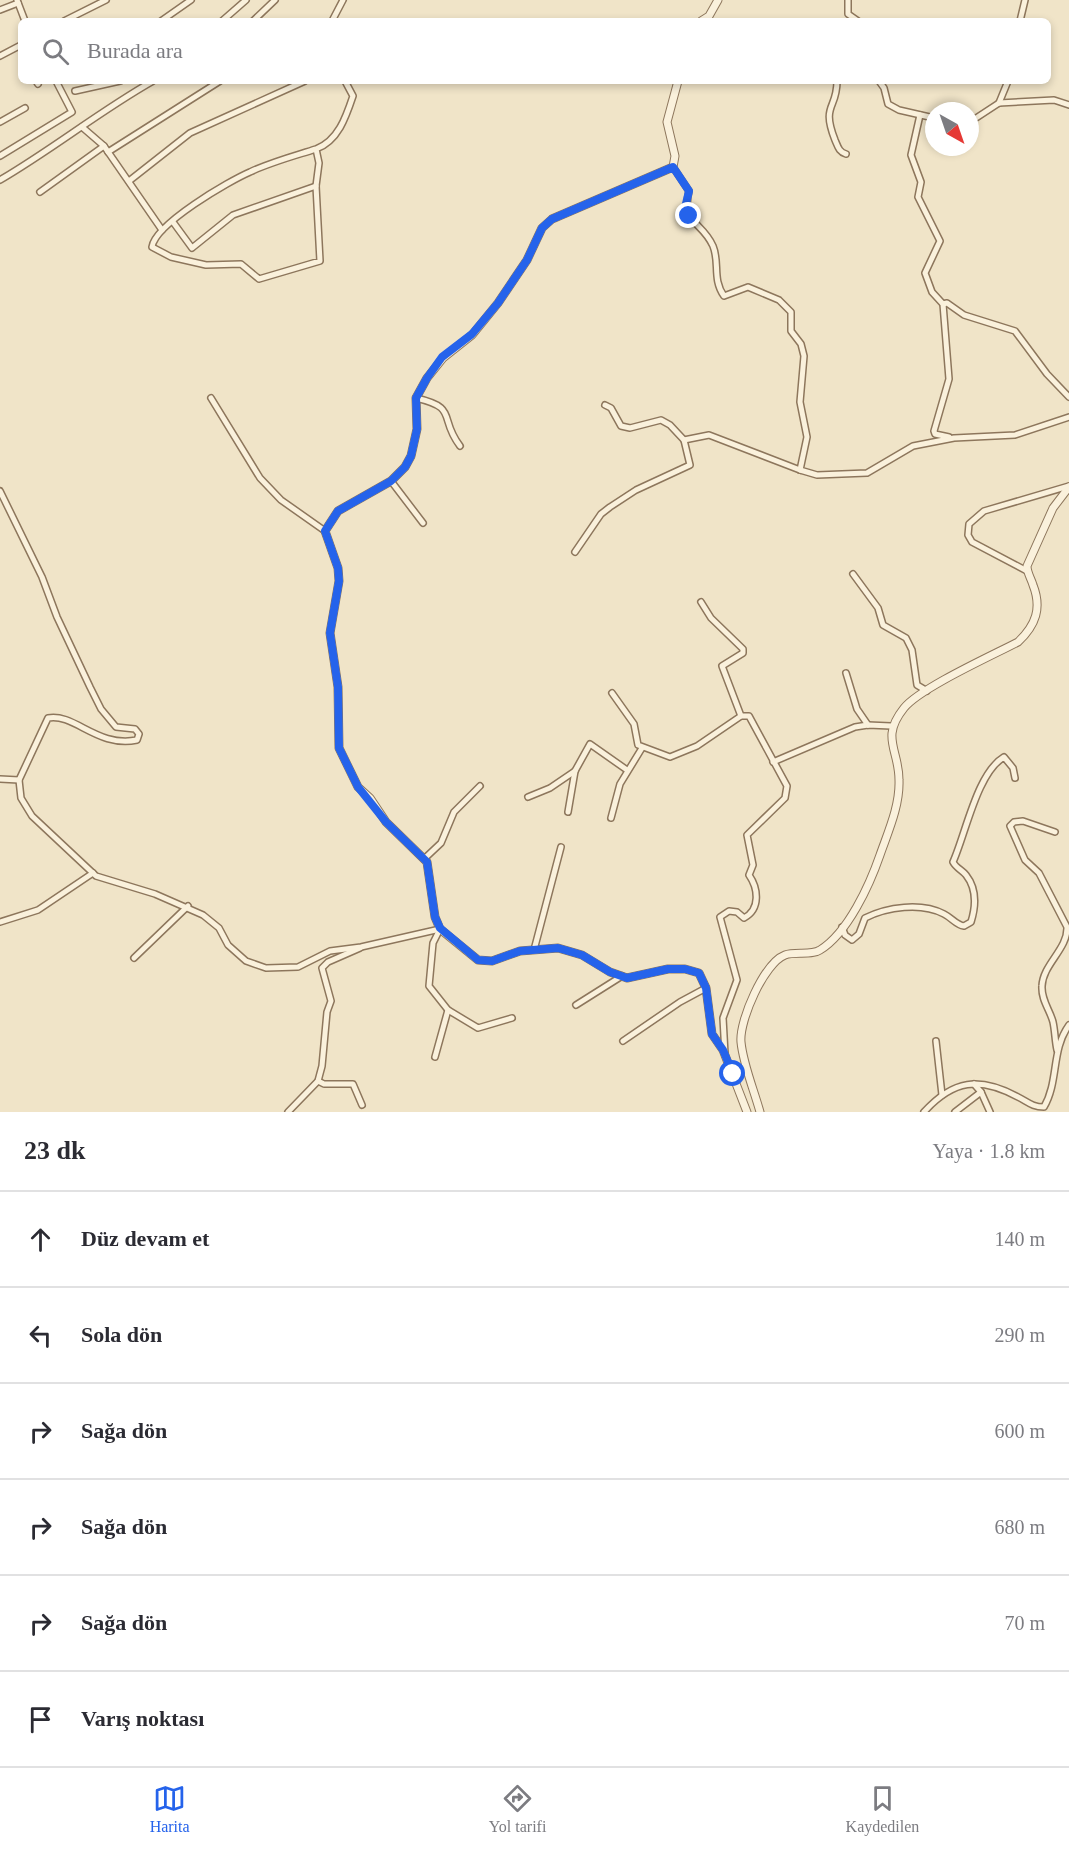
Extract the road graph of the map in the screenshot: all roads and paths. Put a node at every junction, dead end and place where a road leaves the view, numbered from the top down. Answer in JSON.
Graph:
{"nodes":[{"id":1,"x":106,"y":0,"type":"edge"},
{"id":2,"x":191,"y":0,"type":"edge"},
{"id":3,"x":246,"y":0,"type":"edge"},
{"id":4,"x":275,"y":0,"type":"edge"},
{"id":5,"x":343,"y":0,"type":"edge"},
{"id":6,"x":718,"y":0,"type":"edge"},
{"id":7,"x":848,"y":0,"type":"edge"},
{"id":8,"x":1025,"y":0,"type":"edge"},
{"id":9,"x":18,"y":2,"type":"edge"},
{"id":10,"x":0,"y":10,"type":"edge"},
{"id":11,"x":24,"y":18,"type":"edge"},
{"id":12,"x":70,"y":18,"type":"edge"},
{"id":13,"x":165,"y":18,"type":"edge"},
{"id":14,"x":225,"y":18,"type":"edge"},
{"id":15,"x":256,"y":18,"type":"edge"},
{"id":16,"x":334,"y":18,"type":"edge"},
{"id":17,"x":706,"y":18,"type":"edge"},
{"id":18,"x":853,"y":18,"type":"edge"},
{"id":19,"x":1021,"y":18,"type":"edge"},
{"id":20,"x":18,"y":48,"type":"edge"},
{"id":21,"x":1,"y":54,"type":"edge"},
{"id":22,"x":58,"y":84,"type":"edge"},
{"id":23,"x":106,"y":84,"type":"edge"},
{"id":24,"x":148,"y":84,"type":"edge"},
{"id":25,"x":215,"y":84,"type":"edge"},
{"id":26,"x":298,"y":84,"type":"edge"},
{"id":27,"x":347,"y":84,"type":"edge"},
{"id":28,"x":677,"y":84,"type":"edge"},
{"id":29,"x":837,"y":84,"type":"edge"},
{"id":30,"x":881,"y":84,"type":"edge"},
{"id":31,"x":1007,"y":84,"type":"edge"},
{"id":32,"x":75,"y":91,"type":"dead end"},
{"id":33,"x":999,"y":103,"type":"junction"},
{"id":34,"x":1069,"y":105,"type":"edge"},
{"id":35,"x":25,"y":108,"type":"dead end"},
{"id":36,"x":920,"y":115,"type":"junction"},
{"id":37,"x":925,"y":116,"type":"edge"},
{"id":38,"x":979,"y":116,"type":"edge"},
{"id":39,"x":0,"y":122,"type":"edge"},
{"id":40,"x":82,"y":128,"type":"junction"},
{"id":41,"x":104,"y":146,"type":"junction"},
{"id":42,"x":316,"y":149,"type":"junction"},
{"id":43,"x":108,"y":152,"type":"junction"},
{"id":44,"x":846,"y":154,"type":"dead end"},
{"id":45,"x":0,"y":156,"type":"edge"},
{"id":46,"x":673,"y":167,"type":"junction"},
{"id":47,"x":0,"y":180,"type":"edge"},
{"id":48,"x":129,"y":182,"type":"junction"},
{"id":49,"x":316,"y":186,"type":"junction"},
{"id":50,"x":40,"y":192,"type":"dead end"},
{"id":51,"x":173,"y":222,"type":"junction"},
{"id":52,"x":162,"y":230,"type":"junction"},
{"id":53,"x":943,"y":304,"type":"junction"},
{"id":54,"x":1069,"y":397,"type":"edge"},
{"id":55,"x":212,"y":398,"type":"dead end"},
{"id":56,"x":416,"y":398,"type":"junction"},
{"id":57,"x":605,"y":405,"type":"dead end"},
{"id":58,"x":1069,"y":417,"type":"edge"},
{"id":59,"x":954,"y":438,"type":"junction"},
{"id":60,"x":684,"y":440,"type":"junction"},
{"id":61,"x":460,"y":446,"type":"dead end"},
{"id":62,"x":800,"y":470,"type":"junction"},
{"id":63,"x":391,"y":481,"type":"junction"},
{"id":64,"x":1069,"y":486,"type":"edge"},
{"id":65,"x":0,"y":491,"type":"edge"},
{"id":66,"x":423,"y":523,"type":"dead end"},
{"id":67,"x":325,"y":531,"type":"junction"},
{"id":68,"x":575,"y":552,"type":"dead end"},
{"id":69,"x":1027,"y":571,"type":"junction"},
{"id":70,"x":853,"y":574,"type":"dead end"},
{"id":71,"x":701,"y":602,"type":"dead end"},
{"id":72,"x":846,"y":673,"type":"dead end"},
{"id":73,"x":927,"y":691,"type":"junction"},
{"id":74,"x":612,"y":693,"type":"dead end"},
{"id":75,"x":741,"y":716,"type":"junction"},
{"id":76,"x":868,"y":725,"type":"junction"},
{"id":77,"x":891,"y":726,"type":"junction"},
{"id":78,"x":642,"y":748,"type":"junction"},
{"id":79,"x":773,"y":762,"type":"junction"},
{"id":80,"x":627,"y":770,"type":"junction"},
{"id":81,"x":575,"y":771,"type":"junction"},
{"id":82,"x":1015,"y":778,"type":"dead end"},
{"id":83,"x":0,"y":779,"type":"edge"},
{"id":84,"x":19,"y":780,"type":"junction"},
{"id":85,"x":480,"y":786,"type":"dead end"},
{"id":86,"x":528,"y":797,"type":"dead end"},
{"id":87,"x":568,"y":812,"type":"dead end"},
{"id":88,"x":611,"y":818,"type":"dead end"},
{"id":89,"x":1055,"y":832,"type":"dead end"},
{"id":90,"x":561,"y":847,"type":"dead end"},
{"id":91,"x":424,"y":859,"type":"junction"},
{"id":92,"x":93,"y":873,"type":"junction"},
{"id":93,"x":188,"y":906,"type":"junction"},
{"id":94,"x":0,"y":922,"type":"edge"},
{"id":95,"x":842,"y":927,"type":"junction"},
{"id":96,"x":440,"y":928,"type":"junction"},
{"id":97,"x":361,"y":947,"type":"junction"},
{"id":98,"x":534,"y":950,"type":"junction"},
{"id":99,"x":134,"y":958,"type":"dead end"},
{"id":100,"x":622,"y":976,"type":"junction"},
{"id":101,"x":706,"y":988,"type":"junction"},
{"id":102,"x":576,"y":1005,"type":"dead end"},
{"id":103,"x":448,"y":1010,"type":"junction"},
{"id":104,"x":512,"y":1018,"type":"dead end"},
{"id":105,"x":1069,"y":1025,"type":"edge"},
{"id":106,"x":623,"y":1041,"type":"dead end"},
{"id":107,"x":936,"y":1041,"type":"dead end"},
{"id":108,"x":1057,"y":1050,"type":"junction"},
{"id":109,"x":725,"y":1055,"type":"junction"},
{"id":110,"x":435,"y":1057,"type":"dead end"},
{"id":111,"x":318,"y":1080,"type":"junction"},
{"id":112,"x":973,"y":1083,"type":"junction"},
{"id":113,"x":981,"y":1092,"type":"junction"},
{"id":114,"x":942,"y":1095,"type":"junction"},
{"id":115,"x":362,"y":1105,"type":"dead end"},
{"id":116,"x":288,"y":1112,"type":"edge"},
{"id":117,"x":747,"y":1112,"type":"edge"},
{"id":118,"x":760,"y":1112,"type":"edge"},
{"id":119,"x":924,"y":1112,"type":"edge"},
{"id":120,"x":955,"y":1112,"type":"edge"},
{"id":121,"x":990,"y":1112,"type":"edge"}],
"edges":[{"from":1,"to":12,"type":"street"},
{"from":2,"to":13,"type":"street"},
{"from":3,"to":14,"type":"street"},
{"from":4,"to":15,"type":"street"},
{"from":5,"to":16,"type":"street"},
{"from":6,"to":17,"type":"street"},
{"from":7,"to":18,"type":"street"},
{"from":8,"to":19,"type":"street"},
{"from":9,"to":10,"type":"street"},
{"from":9,"to":11,"type":"street"},
{"from":20,"to":21,"type":"street"},
{"from":22,"to":45,"type":"street"},
{"from":23,"to":32,"type":"street"},
{"from":24,"to":40,"type":"street"},
{"from":25,"to":43,"type":"street"},
{"from":26,"to":48,"type":"street"},
{"from":27,"to":42,"type":"street"},
{"from":28,"to":46,"type":"street"},
{"from":29,"to":44,"type":"street"},
{"from":30,"to":36,"type":"street"},
{"from":31,"to":33,"type":"street"},
{"from":33,"to":34,"type":"street"},
{"from":33,"to":38,"type":"street"},
{"from":35,"to":39,"type":"street"},
{"from":36,"to":37,"type":"street"},
{"from":36,"to":53,"type":"street"},
{"from":40,"to":41,"type":"street"},
{"from":40,"to":47,"type":"street"},
{"from":41,"to":43,"type":"street"},
{"from":41,"to":50,"type":"street"},
{"from":42,"to":49,"type":"street"},
{"from":42,"to":51,"type":"street"},
{"from":43,"to":48,"type":"street"},
{"from":46,"to":56,"type":"street"},
{"from":46,"to":62,"type":"street"},
{"from":48,"to":52,"type":"street"},
{"from":49,"to":51,"type":"street"},
{"from":49,"to":52,"type":"street"},
{"from":51,"to":52,"type":"street"},
{"from":53,"to":54,"type":"street"},
{"from":53,"to":59,"type":"street"},
{"from":55,"to":67,"type":"street"},
{"from":56,"to":61,"type":"street"},
{"from":56,"to":63,"type":"street"},
{"from":57,"to":60,"type":"street"},
{"from":58,"to":59,"type":"street"},
{"from":59,"to":62,"type":"street"},
{"from":60,"to":62,"type":"street"},
{"from":60,"to":68,"type":"street"},
{"from":63,"to":66,"type":"street"},
{"from":63,"to":67,"type":"street"},
{"from":64,"to":69,"type":"street"},
{"from":64,"to":69,"type":"street"},
{"from":65,"to":84,"type":"street"},
{"from":67,"to":91,"type":"street"},
{"from":69,"to":73,"type":"street"},
{"from":70,"to":73,"type":"street"},
{"from":71,"to":75,"type":"street"},
{"from":72,"to":76,"type":"street"},
{"from":73,"to":77,"type":"street"},
{"from":74,"to":78,"type":"street"},
{"from":75,"to":78,"type":"street"},
{"from":75,"to":79,"type":"street"},
{"from":76,"to":77,"type":"street"},
{"from":76,"to":79,"type":"street"},
{"from":77,"to":95,"type":"street"},
{"from":78,"to":80,"type":"street"},
{"from":79,"to":109,"type":"street"},
{"from":80,"to":81,"type":"street"},
{"from":80,"to":88,"type":"street"},
{"from":81,"to":86,"type":"street"},
{"from":81,"to":87,"type":"street"},
{"from":82,"to":95,"type":"street"},
{"from":83,"to":84,"type":"street"},
{"from":84,"to":92,"type":"street"},
{"from":85,"to":91,"type":"street"},
{"from":89,"to":108,"type":"street"},
{"from":90,"to":98,"type":"street"},
{"from":91,"to":96,"type":"street"},
{"from":92,"to":93,"type":"street"},
{"from":92,"to":94,"type":"street"},
{"from":93,"to":97,"type":"street"},
{"from":93,"to":99,"type":"street"},
{"from":95,"to":118,"type":"street"},
{"from":96,"to":97,"type":"street"},
{"from":96,"to":98,"type":"street"},
{"from":96,"to":103,"type":"street"},
{"from":97,"to":111,"type":"street"},
{"from":98,"to":100,"type":"street"},
{"from":100,"to":101,"type":"street"},
{"from":100,"to":102,"type":"street"},
{"from":101,"to":106,"type":"street"},
{"from":101,"to":109,"type":"street"},
{"from":103,"to":104,"type":"street"},
{"from":103,"to":110,"type":"street"},
{"from":105,"to":108,"type":"street"},
{"from":107,"to":114,"type":"street"},
{"from":108,"to":112,"type":"street"},
{"from":109,"to":117,"type":"street"},
{"from":111,"to":115,"type":"street"},
{"from":111,"to":116,"type":"street"},
{"from":112,"to":113,"type":"street"},
{"from":112,"to":114,"type":"street"},
{"from":113,"to":120,"type":"street"},
{"from":113,"to":121,"type":"street"},
{"from":114,"to":119,"type":"street"}]}
